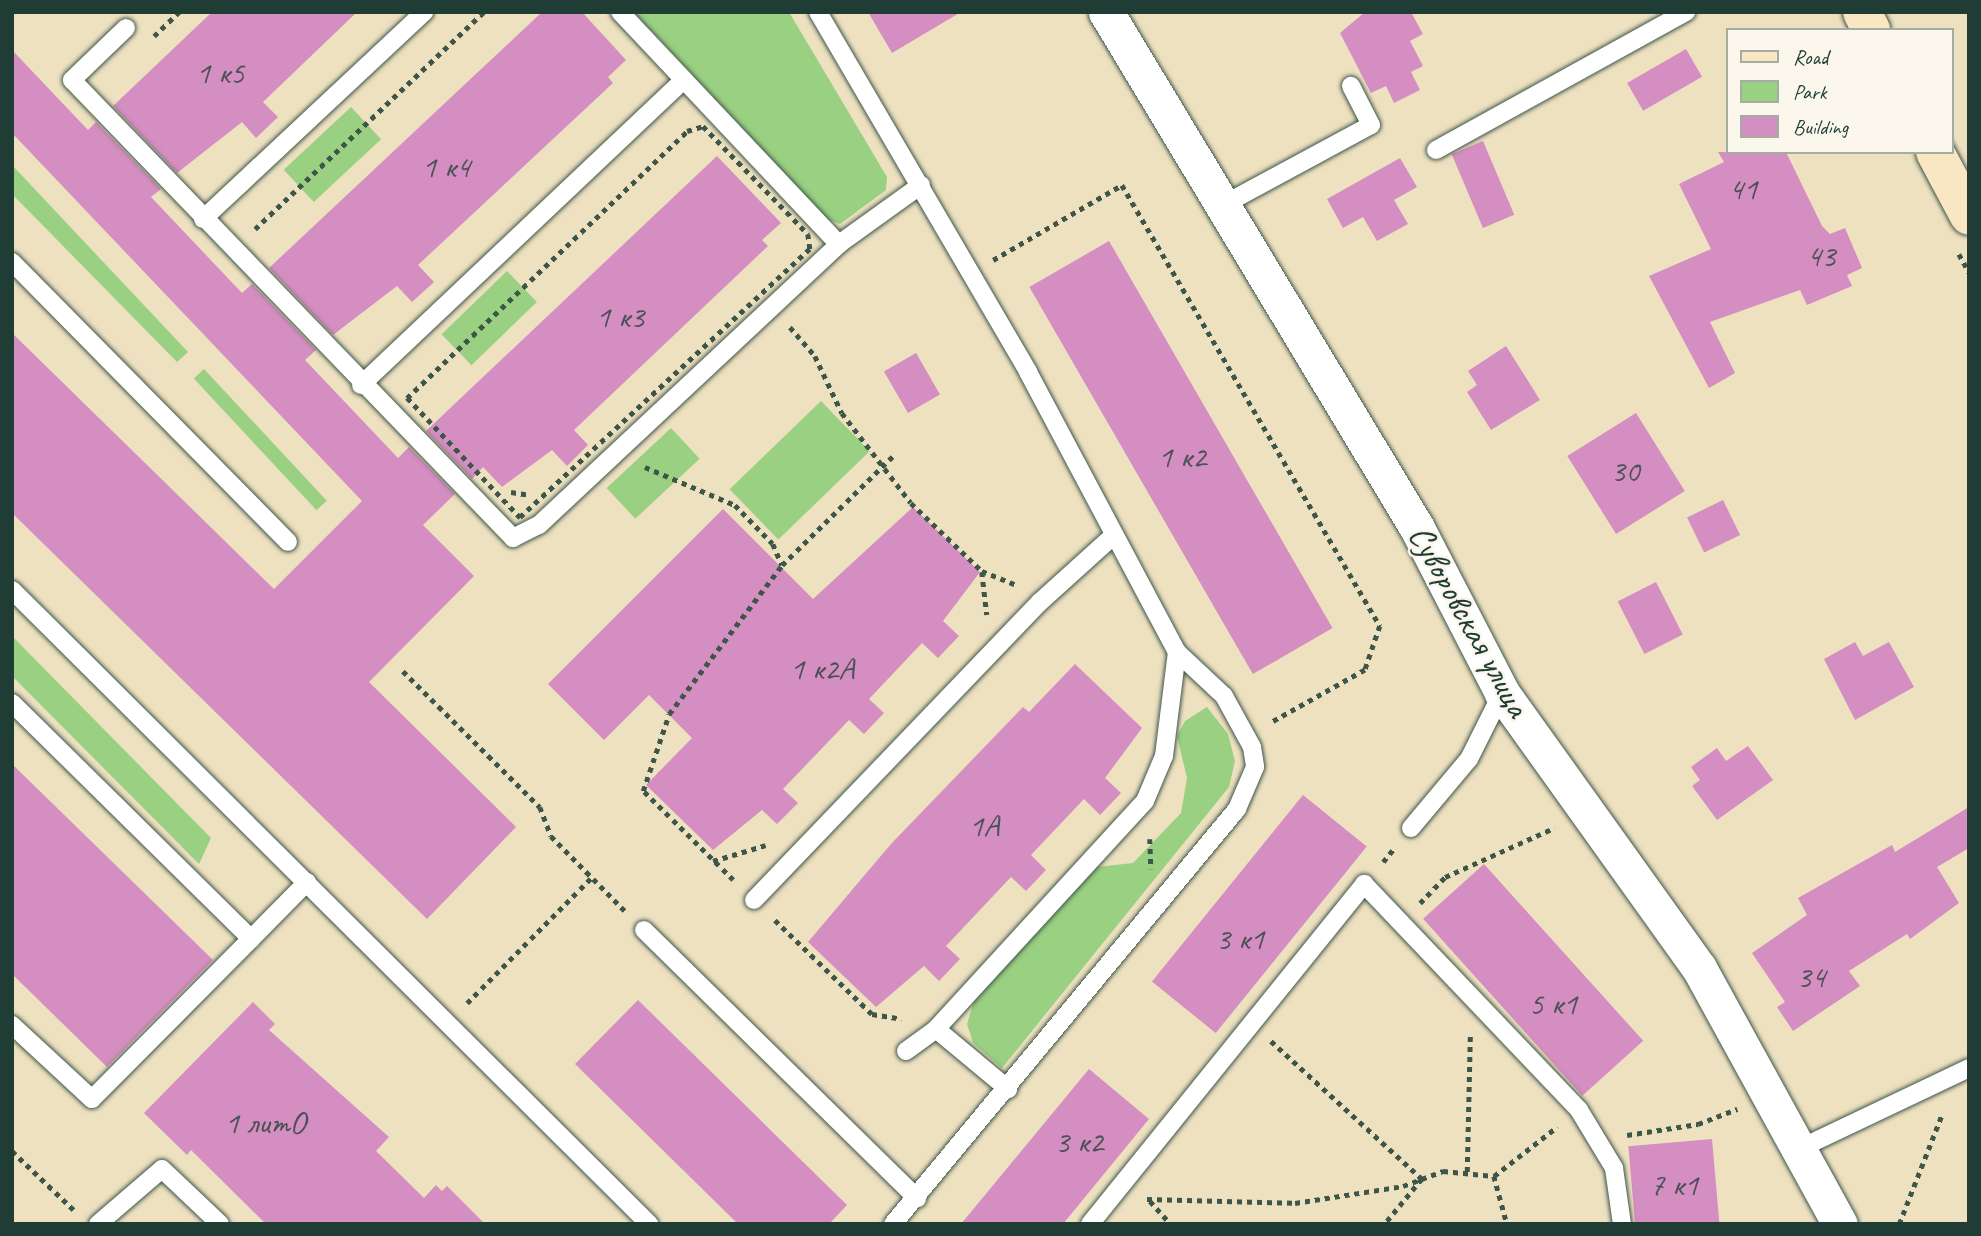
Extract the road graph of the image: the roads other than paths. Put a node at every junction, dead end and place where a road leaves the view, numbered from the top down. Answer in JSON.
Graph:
{"nodes":[{"id":1,"x":424,"y":12,"type":"edge"},
{"id":2,"x":620,"y":12,"type":"edge"},
{"id":3,"x":818,"y":12,"type":"edge"},
{"id":4,"x":1106,"y":12,"type":"edge"},
{"id":5,"x":1686,"y":12,"type":"edge"},
{"id":6,"x":1862,"y":12,"type":"edge"},
{"id":7,"x":126,"y":28,"type":"dead end"},
{"id":8,"x":1870,"y":28,"type":"edge"},
{"id":9,"x":684,"y":80,"type":"junction"},
{"id":10,"x":1351,"y":86,"type":"dead end"},
{"id":11,"x":1436,"y":149,"type":"dead end"},
{"id":12,"x":1936,"y":154,"type":"edge"},
{"id":13,"x":920,"y":185,"type":"junction"},
{"id":14,"x":1223,"y":205,"type":"junction"},
{"id":15,"x":1969,"y":216,"type":"edge"},
{"id":16,"x":203,"y":219,"type":"junction"},
{"id":17,"x":838,"y":244,"type":"junction"},
{"id":18,"x":12,"y":262,"type":"edge"},
{"id":19,"x":362,"y":386,"type":"junction"},
{"id":20,"x":1112,"y":536,"type":"junction"},
{"id":21,"x":288,"y":542,"type":"dead end"},
{"id":22,"x":12,"y":590,"type":"edge"},
{"id":23,"x":1177,"y":652,"type":"junction"},
{"id":24,"x":1502,"y":693,"type":"junction"},
{"id":25,"x":12,"y":702,"type":"edge"},
{"id":26,"x":1411,"y":828,"type":"road end"},
{"id":27,"x":307,"y":882,"type":"junction"},
{"id":28,"x":754,"y":900,"type":"road end"},
{"id":29,"x":644,"y":930,"type":"road end"},
{"id":30,"x":251,"y":939,"type":"junction"},
{"id":31,"x":12,"y":1026,"type":"edge"},
{"id":32,"x":936,"y":1029,"type":"junction"},
{"id":33,"x":906,"y":1051,"type":"dead end"},
{"id":34,"x":1964,"y":1071,"type":"edge"},
{"id":35,"x":1008,"y":1088,"type":"junction"},
{"id":36,"x":1803,"y":1147,"type":"junction"},
{"id":37,"x":917,"y":1198,"type":"junction"},
{"id":38,"x":98,"y":1224,"type":"edge"},
{"id":39,"x":220,"y":1224,"type":"edge"},
{"id":40,"x":649,"y":1224,"type":"edge"},
{"id":41,"x":893,"y":1224,"type":"edge"},
{"id":42,"x":1090,"y":1224,"type":"edge"},
{"id":43,"x":1622,"y":1224,"type":"edge"},
{"id":44,"x":1840,"y":1224,"type":"edge"}],
"edges":[{"from":1,"to":16,"type":"lane"},
{"from":2,"to":9,"type":"lane"},
{"from":3,"to":13,"type":"lane"},
{"from":4,"to":14,"type":"street","name":"Суворовская улица"},
{"from":5,"to":11,"type":"lane"},
{"from":6,"to":8,"type":"street"},
{"from":7,"to":16,"type":"lane"},
{"from":9,"to":17,"type":"lane"},
{"from":9,"to":19,"type":"lane"},
{"from":10,"to":14,"type":"lane"},
{"from":12,"to":15,"type":"street"},
{"from":13,"to":17,"type":"lane"},
{"from":13,"to":20,"type":"lane"},
{"from":14,"to":24,"type":"street","name":"Суворовская улица"},
{"from":16,"to":19,"type":"lane"},
{"from":17,"to":19,"type":"lane"},
{"from":18,"to":21,"type":"lane"},
{"from":20,"to":23,"type":"lane"},
{"from":20,"to":28,"type":"lane"},
{"from":22,"to":27,"type":"lane"},
{"from":23,"to":32,"type":"lane"},
{"from":23,"to":35,"type":"lane"},
{"from":24,"to":26,"type":"lane"},
{"from":24,"to":36,"type":"street","name":"Суворовская улица"},
{"from":25,"to":30,"type":"lane"},
{"from":27,"to":30,"type":"lane"},
{"from":27,"to":40,"type":"lane"},
{"from":29,"to":37,"type":"lane"},
{"from":30,"to":31,"type":"lane"},
{"from":32,"to":33,"type":"lane"},
{"from":32,"to":35,"type":"lane"},
{"from":34,"to":36,"type":"lane"},
{"from":35,"to":37,"type":"lane"},
{"from":36,"to":44,"type":"street","name":"Суворовская улица"},
{"from":37,"to":41,"type":"lane"},
{"from":38,"to":39,"type":"lane"},
{"from":42,"to":43,"type":"lane"}]}
